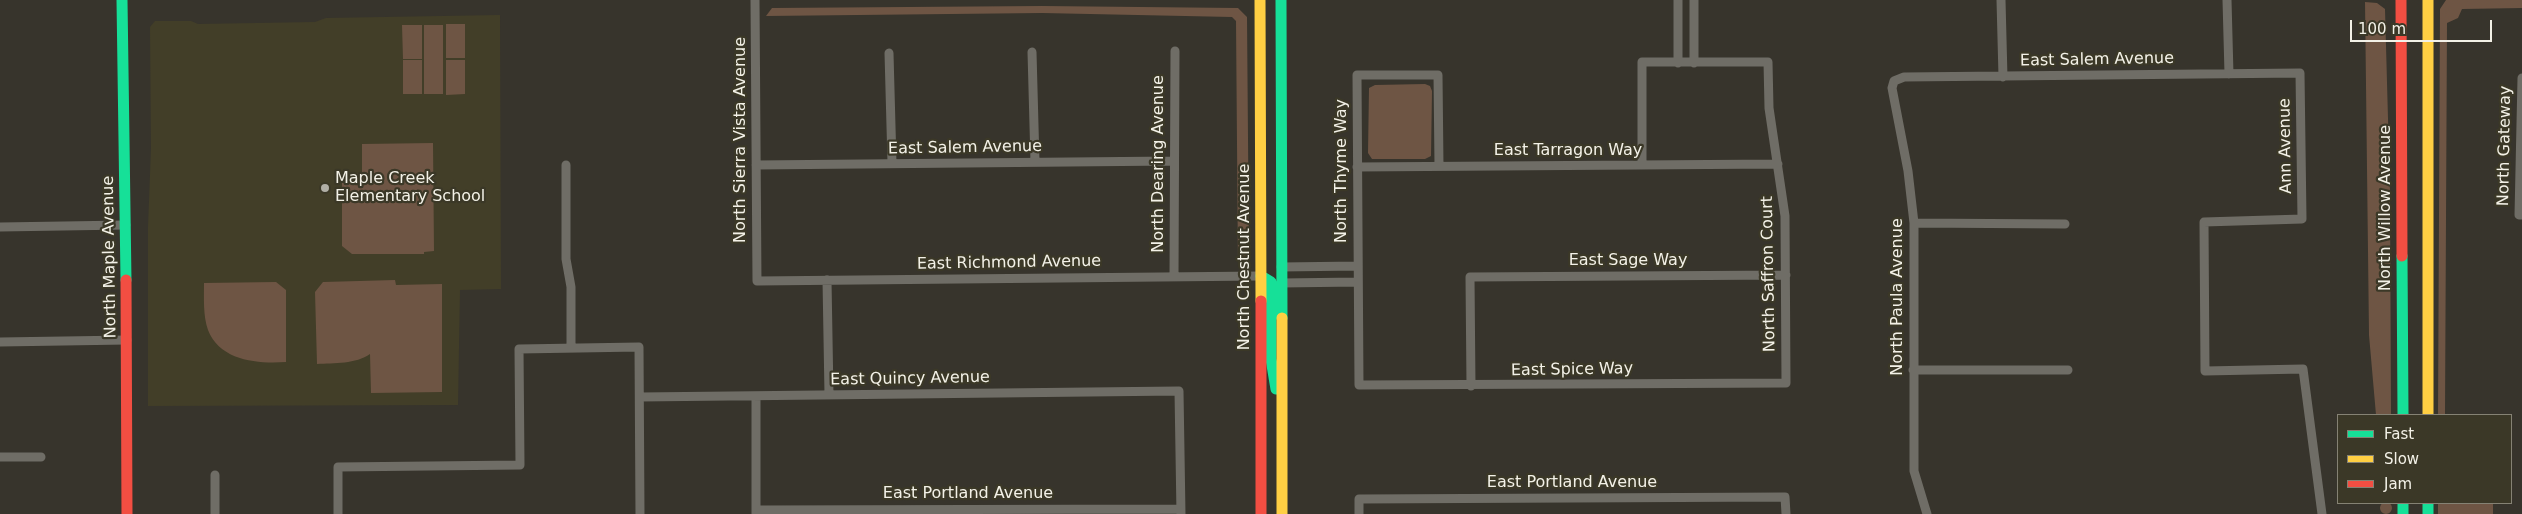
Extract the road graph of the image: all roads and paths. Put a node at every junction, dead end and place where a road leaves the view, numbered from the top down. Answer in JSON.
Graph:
{"nodes":[{"id":1,"x":122,"y":0,"type":"edge"},
{"id":2,"x":755,"y":0,"type":"edge"},
{"id":3,"x":1260,"y":0,"type":"edge"},
{"id":4,"x":1281,"y":0,"type":"edge"},
{"id":5,"x":1678,"y":0,"type":"edge"},
{"id":6,"x":1694,"y":0,"type":"edge"},
{"id":7,"x":2002,"y":0,"type":"edge"},
{"id":8,"x":2227,"y":0,"type":"edge"},
{"id":9,"x":2401,"y":0,"type":"edge"},
{"id":10,"x":2428,"y":0,"type":"edge"},
{"id":11,"x":1694,"y":21,"type":"junction"},
{"id":12,"x":1678,"y":22,"type":"junction"},
{"id":13,"x":1174,"y":51,"type":"dead end"},
{"id":14,"x":1032,"y":52,"type":"dead end"},
{"id":15,"x":889,"y":53,"type":"dead end"},
{"id":16,"x":1678,"y":63,"type":"junction"},
{"id":17,"x":1694,"y":63,"type":"junction"},
{"id":18,"x":2300,"y":73,"type":"joint"},
{"id":19,"x":2229,"y":74,"type":"junction"},
{"id":20,"x":2003,"y":76,"type":"junction"},
{"id":21,"x":2521,"y":78,"type":"edge"},
{"id":22,"x":1894,"y":81,"type":"joint"},
{"id":23,"x":1174,"y":160,"type":"junction"},
{"id":24,"x":1035,"y":162,"type":"junction"},
{"id":25,"x":892,"y":163,"type":"junction"},
{"id":26,"x":566,"y":164,"type":"dead end"},
{"id":27,"x":756,"y":164,"type":"junction"},
{"id":28,"x":1778,"y":164,"type":"junction"},
{"id":29,"x":1642,"y":165,"type":"junction"},
{"id":30,"x":1439,"y":166,"type":"junction"},
{"id":31,"x":1358,"y":167,"type":"junction"},
{"id":32,"x":2520,"y":215,"type":"edge"},
{"id":33,"x":1914,"y":223,"type":"junction"},
{"id":34,"x":2065,"y":224,"type":"dead end"},
{"id":35,"x":126,"y":225,"type":"junction"},
{"id":36,"x":0,"y":227,"type":"edge"},
{"id":37,"x":1358,"y":266,"type":"junction"},
{"id":38,"x":1281,"y":267,"type":"junction"},
{"id":39,"x":1313,"y":267,"type":"junction"},
{"id":40,"x":1786,"y":275,"type":"junction"},
{"id":41,"x":1174,"y":276,"type":"junction"},
{"id":42,"x":1261,"y":276,"type":"junction"},
{"id":43,"x":826,"y":280,"type":"junction"},
{"id":44,"x":757,"y":281,"type":"joint"},
{"id":45,"x":1313,"y":282,"type":"junction"},
{"id":46,"x":1358,"y":282,"type":"junction"},
{"id":47,"x":1281,"y":283,"type":"junction"},
{"id":48,"x":127,"y":340,"type":"junction"},
{"id":49,"x":0,"y":342,"type":"edge"},
{"id":50,"x":571,"y":348,"type":"junction"},
{"id":51,"x":1913,"y":370,"type":"junction"},
{"id":52,"x":2068,"y":370,"type":"dead end"},
{"id":53,"x":1786,"y":383,"type":"joint"},
{"id":54,"x":1359,"y":385,"type":"joint"},
{"id":55,"x":1471,"y":386,"type":"junction"},
{"id":56,"x":829,"y":395,"type":"junction"},
{"id":57,"x":756,"y":396,"type":"junction"},
{"id":58,"x":640,"y":397,"type":"junction"},
{"id":59,"x":2403,"y":414,"type":"edge"},
{"id":60,"x":2428,"y":414,"type":"edge"},
{"id":61,"x":1282,"y":421,"type":"junction"},
{"id":62,"x":0,"y":457,"type":"edge"},
{"id":63,"x":41,"y":457,"type":"dead end"},
{"id":64,"x":215,"y":475,"type":"dead end"},
{"id":65,"x":1180,"y":511,"type":"edge"},
{"id":66,"x":756,"y":512,"type":"edge"},
{"id":67,"x":127,"y":514,"type":"edge"},
{"id":68,"x":215,"y":514,"type":"edge"},
{"id":69,"x":338,"y":514,"type":"edge"},
{"id":70,"x":640,"y":514,"type":"edge"},
{"id":71,"x":1261,"y":514,"type":"edge"},
{"id":72,"x":1282,"y":514,"type":"edge"},
{"id":73,"x":1360,"y":514,"type":"edge"},
{"id":74,"x":1786,"y":514,"type":"edge"},
{"id":75,"x":1927,"y":514,"type":"edge"},
{"id":76,"x":2322,"y":514,"type":"edge"}],
"edges":[{"from":1,"to":35,"type":"main road","name":"North Maple Avenue"},
{"from":2,"to":27,"type":"street","name":"North Sierra Vista Avenue"},
{"from":3,"to":42,"type":"main road","name":"North Chestnut Avenue"},
{"from":4,"to":38,"type":"main road"},
{"from":5,"to":12,"type":"street"},
{"from":6,"to":11,"type":"street"},
{"from":7,"to":20,"type":"street"},
{"from":8,"to":19,"type":"street"},
{"from":9,"to":59,"type":"main road","name":"North Willow Avenue"},
{"from":10,"to":60,"type":"main road"},
{"from":11,"to":12,"type":"street"},
{"from":11,"to":17,"type":"street"},
{"from":12,"to":16,"type":"street"},
{"from":13,"to":23,"type":"street","name":"North Dearing Avenue"},
{"from":14,"to":24,"type":"street"},
{"from":15,"to":25,"type":"street"},
{"from":16,"to":17,"type":"street"},
{"from":16,"to":29,"type":"street"},
{"from":17,"to":28,"type":"street","name":"North Saffron Court"},
{"from":18,"to":19,"type":"street","name":"East Salem Avenue"},
{"from":18,"to":76,"type":"street","name":"Ann Avenue"},
{"from":19,"to":20,"type":"street","name":"East Salem Avenue"},
{"from":20,"to":22,"type":"street","name":"East Salem Avenue"},
{"from":21,"to":32,"type":"street","name":"North Gateway"},
{"from":22,"to":33,"type":"street","name":"North Paula Avenue"},
{"from":23,"to":24,"type":"street","name":"East Salem Avenue"},
{"from":23,"to":41,"type":"street","name":"North Dearing Avenue"},
{"from":24,"to":25,"type":"street","name":"East Salem Avenue"},
{"from":25,"to":27,"type":"street","name":"East Salem Avenue"},
{"from":26,"to":50,"type":"street"},
{"from":27,"to":44,"type":"street","name":"North Sierra Vista Avenue"},
{"from":28,"to":29,"type":"street","name":"East Tarragon Way"},
{"from":28,"to":40,"type":"street","name":"North Saffron Court"},
{"from":29,"to":30,"type":"street","name":"East Tarragon Way"},
{"from":30,"to":31,"type":"street","name":"East Tarragon Way"},
{"from":30,"to":31,"type":"street","name":"North Thyme Way"},
{"from":31,"to":37,"type":"street","name":"North Thyme Way"},
{"from":33,"to":34,"type":"street"},
{"from":33,"to":51,"type":"street","name":"North Paula Avenue"},
{"from":35,"to":36,"type":"street"},
{"from":35,"to":48,"type":"main road","name":"North Maple Avenue"},
{"from":37,"to":39,"type":"street","name":"North Thyme Way"},
{"from":37,"to":46,"type":"street","name":"North Thyme Way"},
{"from":38,"to":39,"type":"street","name":"North Thyme Way"},
{"from":38,"to":47,"type":"main road"},
{"from":39,"to":45,"type":"street"},
{"from":40,"to":53,"type":"street","name":"North Saffron Court"},
{"from":40,"to":55,"type":"street","name":"East Sage Way"},
{"from":41,"to":42,"type":"street","name":"East Richmond Avenue"},
{"from":41,"to":43,"type":"street","name":"East Richmond Avenue"},
{"from":42,"to":61,"type":"main road"},
{"from":42,"to":71,"type":"main road","name":"North Chestnut Avenue"},
{"from":43,"to":44,"type":"street","name":"East Richmond Avenue"},
{"from":43,"to":56,"type":"street"},
{"from":45,"to":46,"type":"street"},
{"from":45,"to":47,"type":"street"},
{"from":46,"to":54,"type":"street","name":"North Thyme Way"},
{"from":47,"to":61,"type":"main road"},
{"from":48,"to":49,"type":"street"},
{"from":48,"to":67,"type":"main road","name":"North Maple Avenue"},
{"from":50,"to":58,"type":"street"},
{"from":50,"to":69,"type":"street"},
{"from":51,"to":52,"type":"street"},
{"from":51,"to":75,"type":"street","name":"North Paula Avenue"},
{"from":53,"to":55,"type":"street","name":"East Spice Way"},
{"from":54,"to":55,"type":"street","name":"East Spice Way"},
{"from":56,"to":57,"type":"street","name":"East Quincy Avenue"},
{"from":56,"to":65,"type":"street","name":"East Quincy Avenue"},
{"from":57,"to":58,"type":"street","name":"East Quincy Avenue"},
{"from":57,"to":66,"type":"street"},
{"from":58,"to":70,"type":"street"},
{"from":61,"to":72,"type":"main road"},
{"from":62,"to":63,"type":"street"},
{"from":64,"to":68,"type":"street"},
{"from":65,"to":66,"type":"street","name":"East Portland Avenue"},
{"from":73,"to":74,"type":"street","name":"East Portland Avenue"}]}
